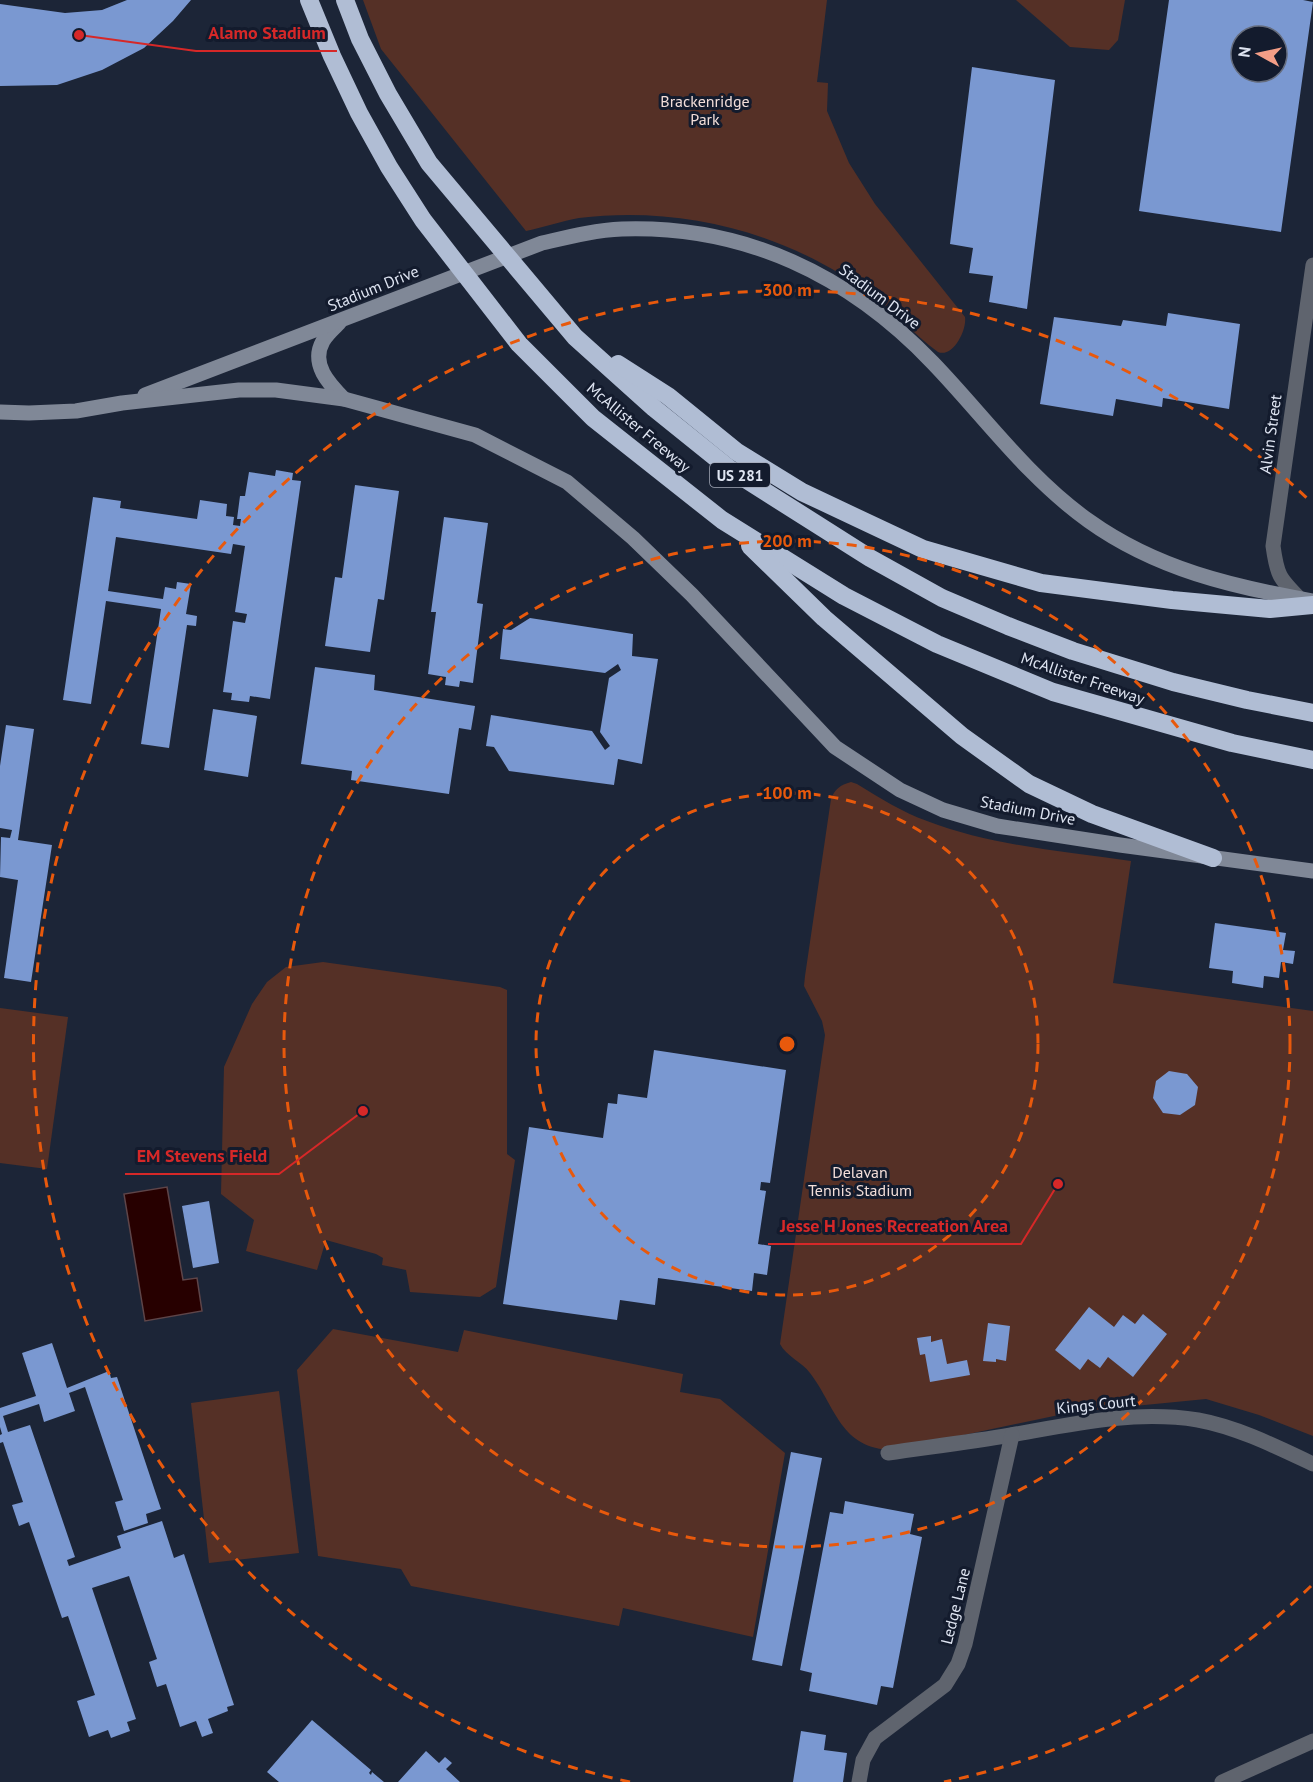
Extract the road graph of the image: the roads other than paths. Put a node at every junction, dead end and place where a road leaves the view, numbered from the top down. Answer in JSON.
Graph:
{"nodes":[{"id":1,"x":309,"y":0,"type":"edge"},
{"id":2,"x":345,"y":0,"type":"edge"},
{"id":3,"x":1313,"y":265,"type":"edge"},
{"id":4,"x":341,"y":320,"type":"junction"},
{"id":5,"x":575,"y":337,"type":"junction"},
{"id":6,"x":344,"y":399,"type":"junction"},
{"id":7,"x":122,"y":403,"type":"junction"},
{"id":8,"x":0,"y":412,"type":"edge"},
{"id":9,"x":722,"y":520,"type":"junction"},
{"id":10,"x":1309,"y":602,"type":"edge"},
{"id":11,"x":1313,"y":713,"type":"edge"},
{"id":12,"x":1313,"y":760,"type":"edge"},
{"id":13,"x":1213,"y":858,"type":"junction"},
{"id":14,"x":1313,"y":871,"type":"edge"},
{"id":15,"x":1012,"y":1435,"type":"junction"},
{"id":16,"x":888,"y":1453,"type":"dead end"},
{"id":17,"x":1309,"y":1462,"type":"edge"},
{"id":18,"x":1313,"y":1741,"type":"edge"},
{"id":19,"x":860,"y":1782,"type":"edge"},
{"id":20,"x":1222,"y":1782,"type":"edge"}],
"edges":[{"from":1,"to":9,"type":"highway","name":"McAllister Freeway","number":"US 281"},
{"from":2,"to":5,"type":"highway","name":"McAllister Freeway","number":"US 281"},
{"from":3,"to":10,"type":"street","name":"Alvin Street"},
{"from":4,"to":6,"type":"main road"},
{"from":4,"to":7,"type":"main road","name":"Stadium Drive"},
{"from":4,"to":10,"type":"main road","name":"Stadium Drive"},
{"from":5,"to":10,"type":"highway"},
{"from":5,"to":11,"type":"highway","name":"McAllister Freeway","number":"US 281"},
{"from":6,"to":7,"type":"main road","name":"Stadium Drive"},
{"from":6,"to":13,"type":"main road","name":"Stadium Drive"},
{"from":7,"to":8,"type":"main road","name":"Stadium Drive"},
{"from":9,"to":12,"type":"highway","name":"McAllister Freeway","number":"US 281"},
{"from":9,"to":13,"type":"highway"},
{"from":13,"to":14,"type":"main road","name":"Stadium Drive"},
{"from":15,"to":16,"type":"street","name":"Kings Court"},
{"from":15,"to":17,"type":"street","name":"Kings Court"},
{"from":15,"to":19,"type":"street","name":"Ledge Lane"},
{"from":18,"to":20,"type":"street"}]}
